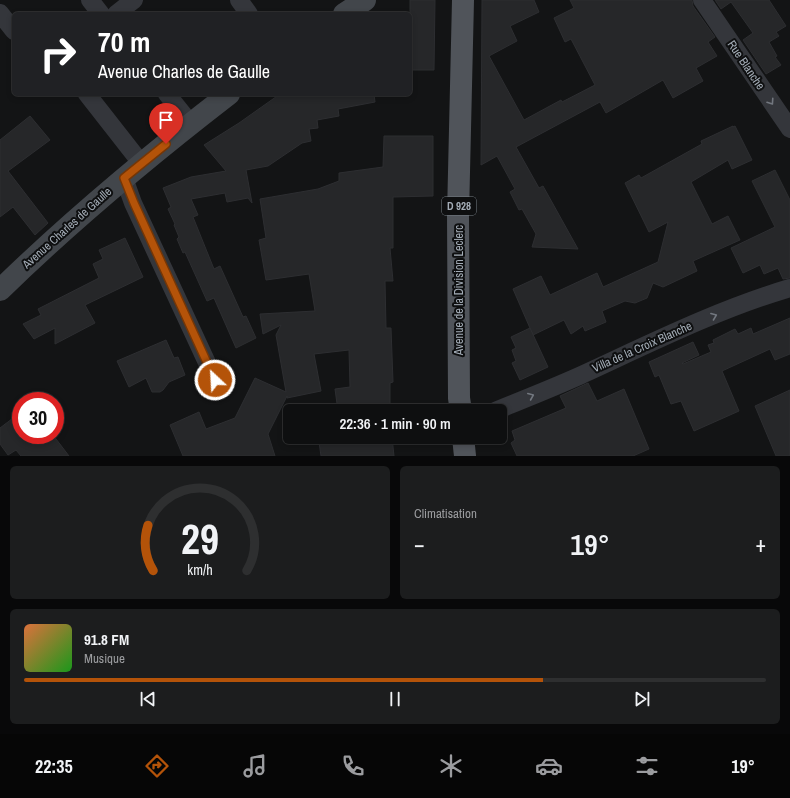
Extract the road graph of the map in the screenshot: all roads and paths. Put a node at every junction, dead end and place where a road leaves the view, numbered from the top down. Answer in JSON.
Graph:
{"nodes":[{"id":1,"x":90,"y":0,"type":"edge"},
{"id":2,"x":134,"y":0,"type":"edge"},
{"id":3,"x":238,"y":0,"type":"edge"},
{"id":4,"x":365,"y":0,"type":"edge"},
{"id":5,"x":463,"y":0,"type":"edge"},
{"id":6,"x":702,"y":0,"type":"edge"},
{"id":7,"x":99,"y":12,"type":"edge"},
{"id":8,"x":119,"y":12,"type":"edge"},
{"id":9,"x":247,"y":12,"type":"edge"},
{"id":10,"x":347,"y":12,"type":"edge"},
{"id":11,"x":0,"y":13,"type":"edge"},
{"id":12,"x":12,"y":28,"type":"edge"},
{"id":13,"x":89,"y":96,"type":"edge"},
{"id":14,"x":169,"y":96,"type":"edge"},
{"id":15,"x":226,"y":96,"type":"edge"},
{"id":16,"x":191,"y":124,"type":"junction"},
{"id":17,"x":790,"y":129,"type":"edge"},
{"id":18,"x":141,"y":164,"type":"junction"},
{"id":19,"x":124,"y":178,"type":"junction"},
{"id":20,"x":790,"y":288,"type":"edge"},
{"id":21,"x":0,"y":290,"type":"edge"},
{"id":22,"x":215,"y":380,"type":"dead end"},
{"id":23,"x":460,"y":404,"type":"edge"},
{"id":24,"x":507,"y":406,"type":"edge"},
{"id":25,"x":464,"y":444,"type":"edge"},
{"id":26,"x":465,"y":456,"type":"edge"}],
"edges":[{"from":1,"to":7,"type":"street"},
{"from":2,"to":8,"type":"street"},
{"from":3,"to":9,"type":"street"},
{"from":4,"to":10,"type":"main road"},
{"from":5,"to":23,"type":"main road","name":"Avenue de la Division Leclerc","number":"D 928"},
{"from":6,"to":17,"type":"street","name":"Rue Blanche","one_way":true},
{"from":11,"to":12,"type":"street"},
{"from":13,"to":18,"type":"street"},
{"from":14,"to":16,"type":"street"},
{"from":15,"to":16,"type":"main road","name":"Avenue Charles de Gaulle"},
{"from":16,"to":18,"type":"main road","name":"Avenue Charles de Gaulle"},
{"from":18,"to":19,"type":"main road","name":"Avenue Charles de Gaulle"},
{"from":19,"to":21,"type":"main road","name":"Avenue Charles de Gaulle"},
{"from":19,"to":22,"type":"street"},
{"from":24,"to":20,"type":"street","name":"Villa de la Croix Blanche","one_way":true},
{"from":25,"to":26,"type":"main road"}]}
